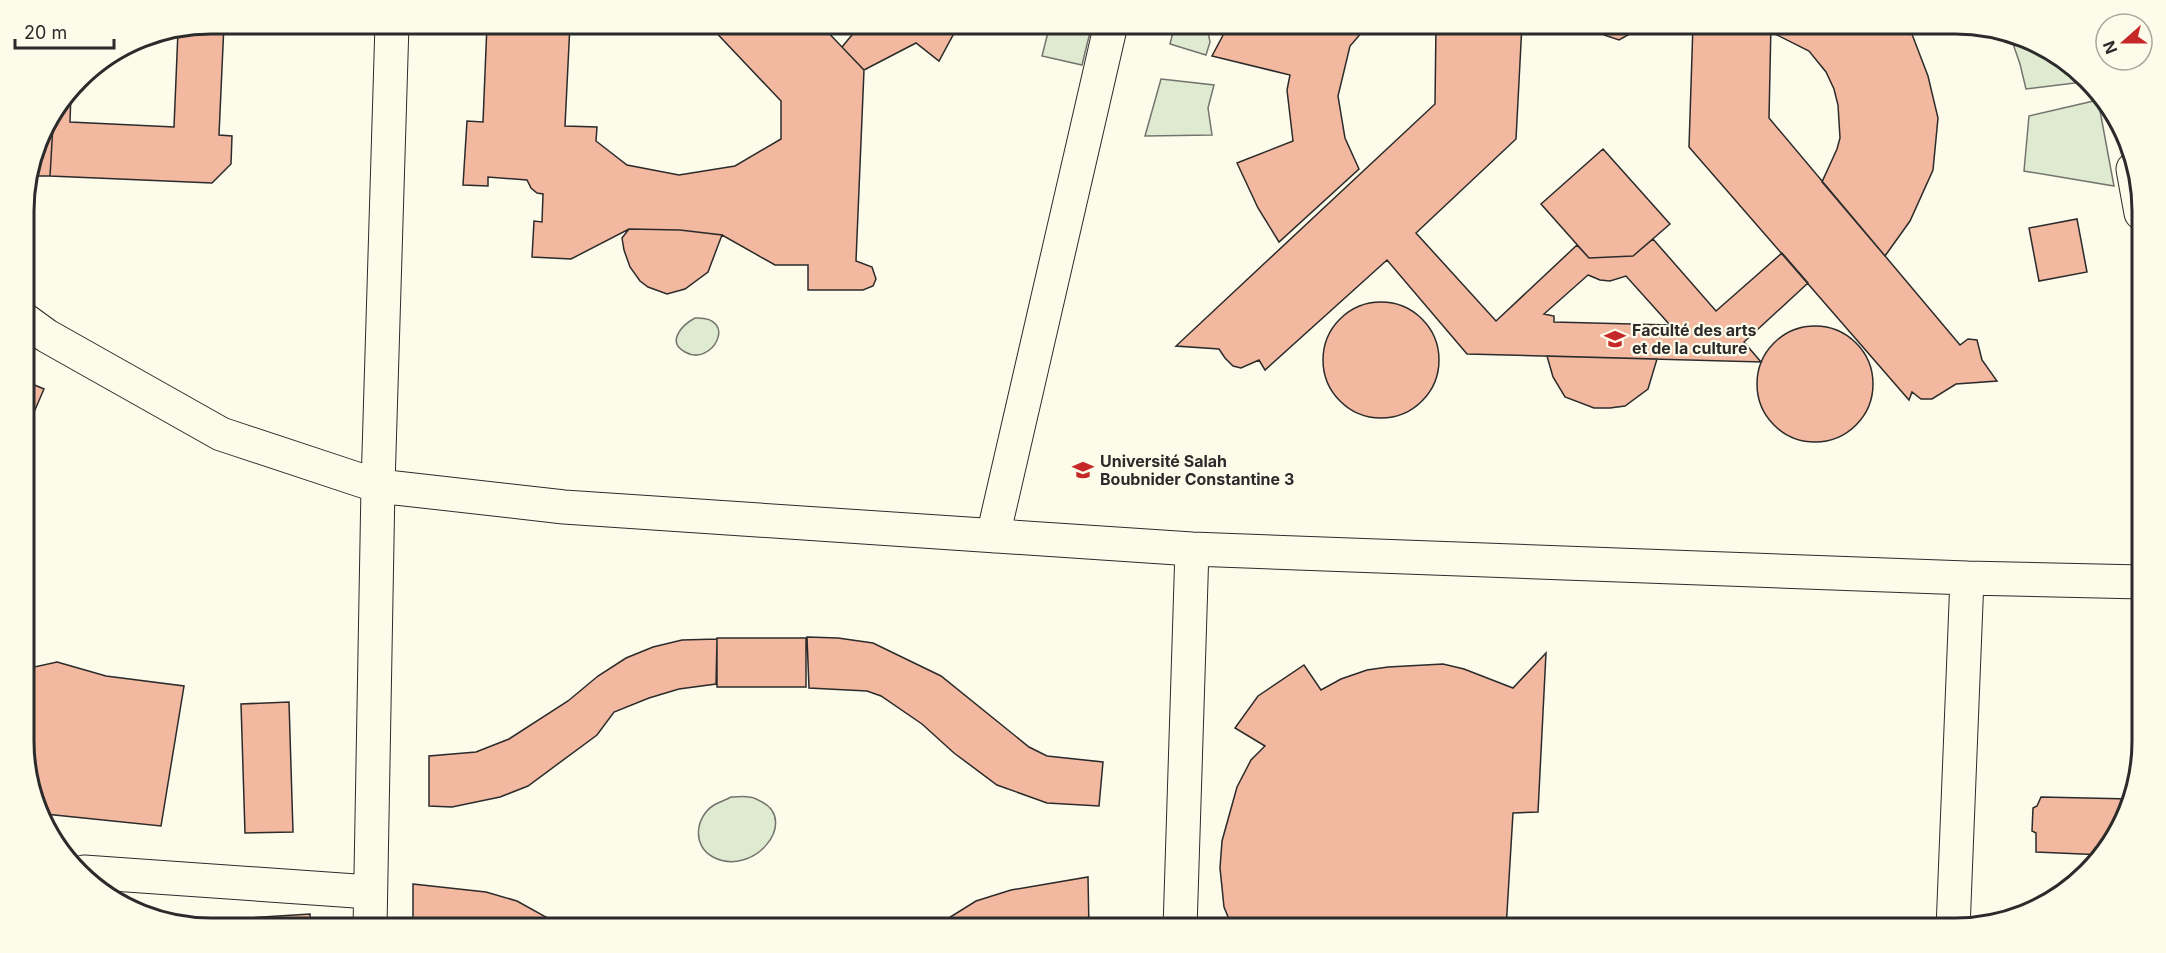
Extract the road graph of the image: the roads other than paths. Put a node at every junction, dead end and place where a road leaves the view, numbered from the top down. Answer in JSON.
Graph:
{"nodes":[{"id":1,"x":392,"y":34,"type":"edge"},
{"id":2,"x":1109,"y":34,"type":"edge"},
{"id":3,"x":35,"y":327,"type":"edge"},
{"id":4,"x":378,"y":486,"type":"junction"},
{"id":5,"x":993,"y":536,"type":"junction"},
{"id":6,"x":1192,"y":549,"type":"junction"},
{"id":7,"x":1967,"y":578,"type":"junction"},
{"id":8,"x":2131,"y":582,"type":"edge"},
{"id":9,"x":93,"y":873,"type":"edge"},
{"id":10,"x":370,"y":892,"type":"junction"},
{"id":11,"x":370,"y":918,"type":"edge"},
{"id":12,"x":1180,"y":918,"type":"edge"},
{"id":13,"x":1953,"y":918,"type":"edge"}],
"edges":[{"from":1,"to":4,"type":"lane"},
{"from":2,"to":5,"type":"lane"},
{"from":3,"to":4,"type":"lane"},
{"from":4,"to":5,"type":"lane"},
{"from":4,"to":10,"type":"lane"},
{"from":5,"to":6,"type":"lane"},
{"from":6,"to":7,"type":"lane"},
{"from":6,"to":12,"type":"lane"},
{"from":7,"to":8,"type":"lane"},
{"from":7,"to":13,"type":"lane"},
{"from":9,"to":10,"type":"lane"},
{"from":10,"to":11,"type":"lane"}]}
